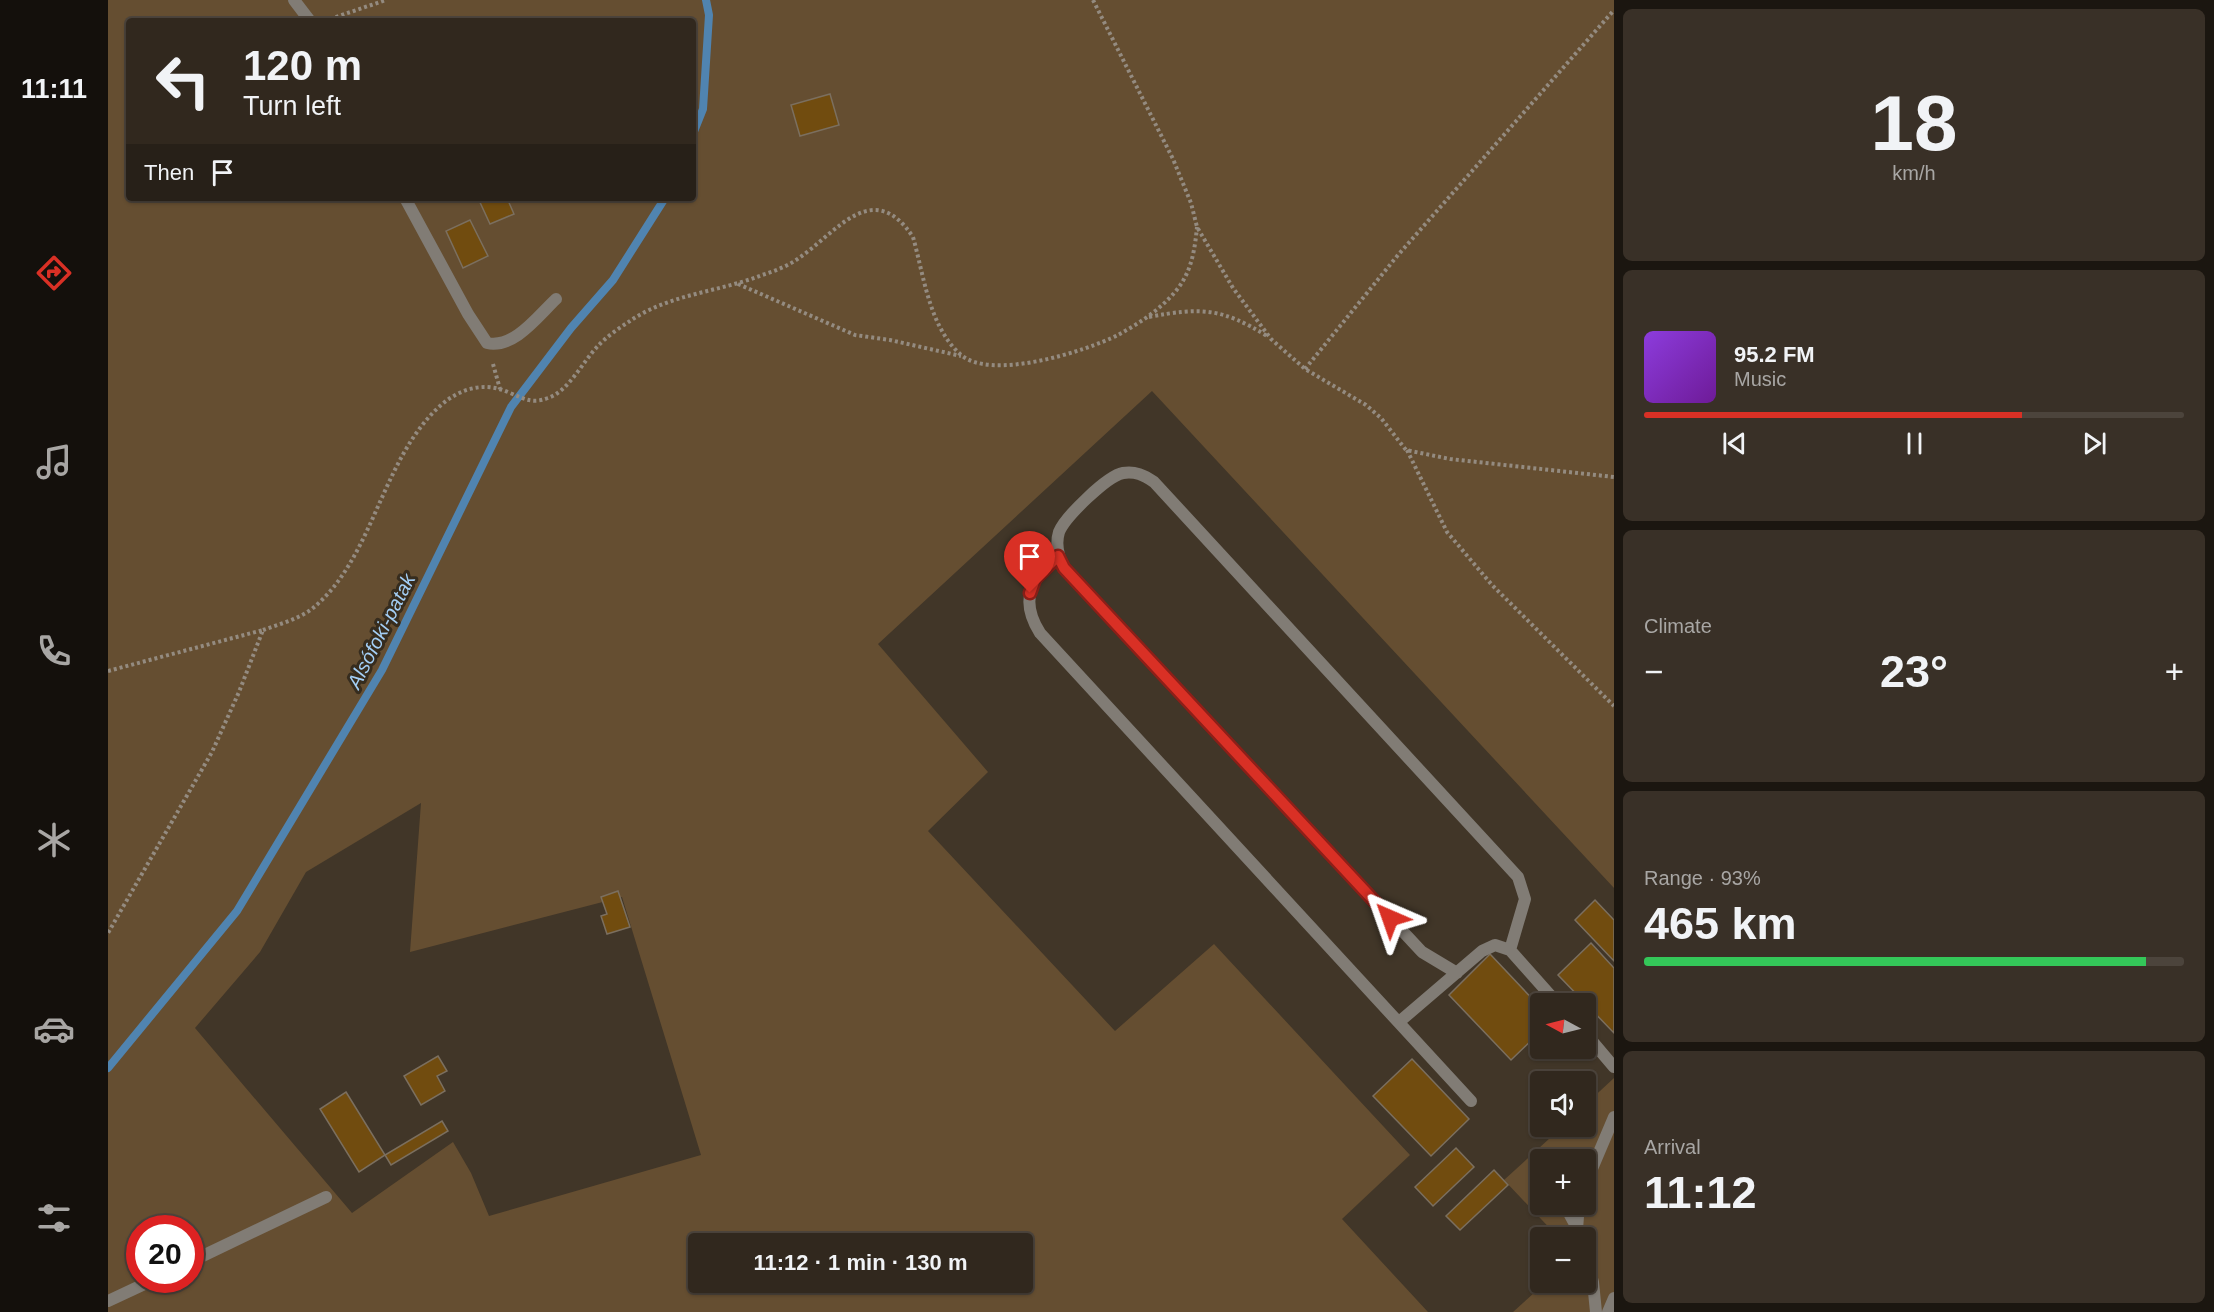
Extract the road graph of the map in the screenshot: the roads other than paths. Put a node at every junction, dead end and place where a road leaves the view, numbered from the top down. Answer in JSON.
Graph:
{"nodes":[{"id":1,"x":294,"y":0,"type":"edge"},
{"id":2,"x":308,"y":18,"type":"edge"},
{"id":3,"x":407,"y":201,"type":"edge"},
{"id":4,"x":556,"y":299,"type":"dead end"},
{"id":5,"x":1058,"y":556,"type":"junction"},
{"id":6,"x":1510,"y":950,"type":"junction"},
{"id":7,"x":1457,"y":973,"type":"junction"},
{"id":8,"x":1548,"y":993,"type":"edge"},
{"id":9,"x":1399,"y":1022,"type":"junction"},
{"id":10,"x":1596,"y":1046,"type":"edge"},
{"id":11,"x":1614,"y":1066,"type":"edge"},
{"id":12,"x":1471,"y":1101,"type":"dead end"},
{"id":13,"x":1614,"y":1117,"type":"edge"},
{"id":14,"x":1596,"y":1159,"type":"edge"},
{"id":15,"x":326,"y":1197,"type":"dead end"},
{"id":16,"x":204,"y":1255,"type":"edge"},
{"id":17,"x":126,"y":1293,"type":"edge"},
{"id":18,"x":1594,"y":1293,"type":"edge"},
{"id":19,"x":1614,"y":1299,"type":"edge"},
{"id":20,"x":108,"y":1301,"type":"edge"},
{"id":21,"x":1596,"y":1312,"type":"edge"},
{"id":22,"x":1608,"y":1312,"type":"edge"}],
"edges":[{"from":1,"to":2,"type":"lane"},
{"from":3,"to":4,"type":"lane"},
{"from":5,"to":6,"type":"lane"},
{"from":5,"to":7,"type":"lane"},
{"from":5,"to":9,"type":"lane"},
{"from":6,"to":7,"type":"lane"},
{"from":6,"to":8,"type":"lane"},
{"from":7,"to":9,"type":"lane"},
{"from":9,"to":12,"type":"lane"},
{"from":10,"to":11,"type":"lane"},
{"from":13,"to":14,"type":"lane"},
{"from":15,"to":16,"type":"lane"},
{"from":17,"to":20,"type":"lane"},
{"from":18,"to":21,"type":"lane"},
{"from":19,"to":22,"type":"lane"}]}
